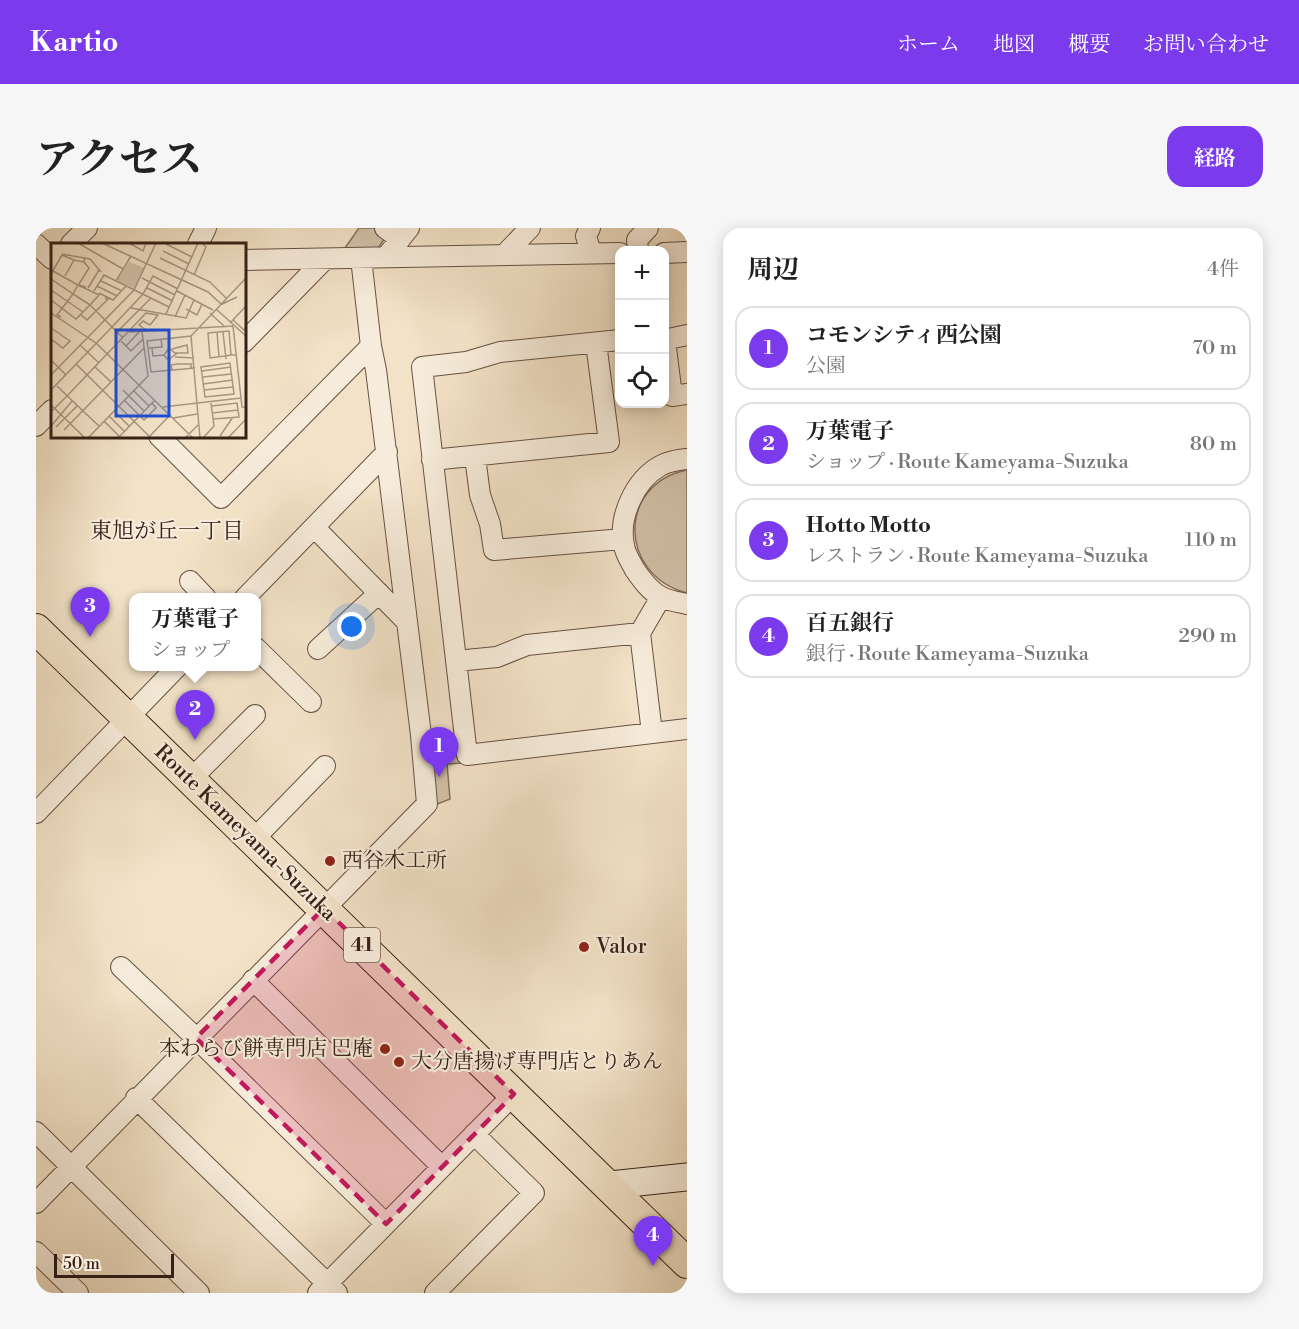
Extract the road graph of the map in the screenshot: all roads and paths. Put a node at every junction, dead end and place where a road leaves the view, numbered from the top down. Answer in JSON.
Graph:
{"nodes":[{"id":1,"x":87,"y":228,"type":"edge"},
{"id":2,"x":206,"y":228,"type":"edge"},
{"id":3,"x":530,"y":228,"type":"edge"},
{"id":4,"x":590,"y":228,"type":"edge"},
{"id":5,"x":648,"y":228,"type":"edge"},
{"id":6,"x":398,"y":232,"type":"edge"},
{"id":7,"x":72,"y":243,"type":"edge"},
{"id":8,"x":198,"y":243,"type":"edge"},
{"id":9,"x":36,"y":244,"type":"edge"},
{"id":10,"x":638,"y":246,"type":"edge"},
{"id":11,"x":687,"y":252,"type":"edge"},
{"id":12,"x":615,"y":253,"type":"edge"},
{"id":13,"x":669,"y":253,"type":"edge"},
{"id":14,"x":591,"y":254,"type":"junction"},
{"id":15,"x":505,"y":255,"type":"junction"},
{"id":16,"x":386,"y":257,"type":"junction"},
{"id":17,"x":51,"y":258,"type":"edge"},
{"id":18,"x":361,"y":258,"type":"junction"},
{"id":19,"x":325,"y":259,"type":"junction"},
{"id":20,"x":246,"y":260,"type":"edge"},
{"id":21,"x":687,"y":335,"type":"edge"},
{"id":22,"x":669,"y":339,"type":"edge"},
{"id":23,"x":246,"y":340,"type":"edge"},
{"id":24,"x":615,"y":341,"type":"edge"},
{"id":25,"x":596,"y":343,"type":"junction"},
{"id":26,"x":371,"y":346,"type":"junction"},
{"id":27,"x":667,"y":354,"type":"edge"},
{"id":28,"x":687,"y":394,"type":"edge"},
{"id":29,"x":161,"y":438,"type":"edge"},
{"id":30,"x":387,"y":452,"type":"junction"},
{"id":31,"x":475,"y":457,"type":"junction"},
{"id":32,"x":687,"y":459,"type":"edge"},
{"id":33,"x":432,"y":460,"type":"junction"},
{"id":34,"x":314,"y":527,"type":"junction"},
{"id":35,"x":623,"y":539,"type":"junction"},
{"id":36,"x":190,"y":581,"type":"dead end"},
{"id":37,"x":379,"y":592,"type":"junction"},
{"id":38,"x":202,"y":593,"type":"edge"},
{"id":39,"x":249,"y":593,"type":"edge"},
{"id":40,"x":661,"y":597,"type":"junction"},
{"id":41,"x":687,"y":604,"type":"edge"},
{"id":42,"x":407,"y":622,"type":"junction"},
{"id":43,"x":36,"y":629,"type":"edge"},
{"id":44,"x":640,"y":633,"type":"junction"},
{"id":45,"x":318,"y":649,"type":"dead end"},
{"id":46,"x":261,"y":653,"type":"edge"},
{"id":47,"x":456,"y":661,"type":"junction"},
{"id":48,"x":173,"y":671,"type":"edge"},
{"id":49,"x":311,"y":702,"type":"dead end"},
{"id":50,"x":255,"y":715,"type":"dead end"},
{"id":51,"x":127,"y":718,"type":"junction"},
{"id":52,"x":687,"y":729,"type":"edge"},
{"id":53,"x":652,"y":733,"type":"junction"},
{"id":54,"x":325,"y":765,"type":"dead end"},
{"id":55,"x":190,"y":780,"type":"junction"},
{"id":56,"x":36,"y":813,"type":"edge"},
{"id":57,"x":253,"y":840,"type":"junction"},
{"id":58,"x":324,"y":908,"type":"junction"},
{"id":59,"x":121,"y":967,"type":"dead end"},
{"id":60,"x":253,"y":980,"type":"junction"},
{"id":61,"x":196,"y":1038,"type":"junction"},
{"id":62,"x":514,"y":1094,"type":"junction"},
{"id":63,"x":136,"y":1098,"type":"junction"},
{"id":64,"x":36,"y":1132,"type":"edge"},
{"id":65,"x":474,"y":1134,"type":"junction"},
{"id":66,"x":71,"y":1167,"type":"junction"},
{"id":67,"x":442,"y":1167,"type":"junction"},
{"id":68,"x":687,"y":1177,"type":"edge"},
{"id":69,"x":610,"y":1185,"type":"junction"},
{"id":70,"x":36,"y":1203,"type":"edge"},
{"id":71,"x":386,"y":1224,"type":"junction"},
{"id":72,"x":36,"y":1252,"type":"edge"},
{"id":73,"x":687,"y":1263,"type":"edge"},
{"id":74,"x":327,"y":1290,"type":"edge"},
{"id":75,"x":78,"y":1293,"type":"edge"},
{"id":76,"x":199,"y":1293,"type":"edge"},
{"id":77,"x":435,"y":1293,"type":"edge"}],
"edges":[{"from":1,"to":7,"type":"street"},
{"from":2,"to":8,"type":"street"},
{"from":3,"to":15,"type":"street"},
{"from":4,"to":14,"type":"street"},
{"from":5,"to":10,"type":"street"},
{"from":6,"to":16,"type":"street"},
{"from":9,"to":17,"type":"street"},
{"from":11,"to":13,"type":"street"},
{"from":12,"to":14,"type":"street"},
{"from":14,"to":15,"type":"street"},
{"from":15,"to":16,"type":"street"},
{"from":16,"to":18,"type":"street"},
{"from":18,"to":19,"type":"street"},
{"from":18,"to":26,"type":"street"},
{"from":19,"to":20,"type":"street"},
{"from":19,"to":23,"type":"street"},
{"from":21,"to":22,"type":"street"},
{"from":24,"to":25,"type":"street"},
{"from":25,"to":31,"type":"street"},
{"from":25,"to":33,"type":"street"},
{"from":26,"to":29,"type":"street"},
{"from":26,"to":30,"type":"street"},
{"from":27,"to":28,"type":"street"},
{"from":30,"to":34,"type":"street"},
{"from":30,"to":42,"type":"street"},
{"from":31,"to":33,"type":"street"},
{"from":31,"to":35,"type":"street"},
{"from":32,"to":35,"type":"street"},
{"from":33,"to":47,"type":"street"},
{"from":34,"to":37,"type":"street"},
{"from":34,"to":39,"type":"street"},
{"from":35,"to":40,"type":"street"},
{"from":36,"to":38,"type":"street"},
{"from":37,"to":42,"type":"street"},
{"from":37,"to":45,"type":"street"},
{"from":40,"to":41,"type":"street"},
{"from":40,"to":44,"type":"street"},
{"from":42,"to":58,"type":"street"},
{"from":43,"to":51,"type":"main road","name":"Route Kameyama-Suzuka","number":"41"},
{"from":44,"to":47,"type":"street"},
{"from":44,"to":53,"type":"street"},
{"from":46,"to":49,"type":"street"},
{"from":47,"to":53,"type":"street"},
{"from":48,"to":51,"type":"street"},
{"from":50,"to":55,"type":"street"},
{"from":51,"to":55,"type":"main road","name":"Route Kameyama-Suzuka","number":"41"},
{"from":51,"to":56,"type":"street"},
{"from":52,"to":53,"type":"street"},
{"from":54,"to":57,"type":"street"},
{"from":55,"to":57,"type":"main road","name":"Route Kameyama-Suzuka","number":"41"},
{"from":57,"to":58,"type":"main road","name":"Route Kameyama-Suzuka","number":"41"},
{"from":58,"to":60,"type":"street"},
{"from":58,"to":62,"type":"main road","name":"Route Kameyama-Suzuka","number":"41"},
{"from":59,"to":61,"type":"street"},
{"from":60,"to":61,"type":"street"},
{"from":60,"to":67,"type":"street"},
{"from":61,"to":63,"type":"street"},
{"from":61,"to":71,"type":"street"},
{"from":62,"to":65,"type":"street"},
{"from":62,"to":69,"type":"main road","name":"Route Kameyama-Suzuka","number":"41"},
{"from":63,"to":66,"type":"street"},
{"from":63,"to":74,"type":"street"},
{"from":64,"to":66,"type":"street"},
{"from":65,"to":67,"type":"street"},
{"from":65,"to":77,"type":"street"},
{"from":66,"to":70,"type":"street"},
{"from":66,"to":76,"type":"street"},
{"from":67,"to":71,"type":"street"},
{"from":68,"to":69,"type":"street"},
{"from":69,"to":73,"type":"main road","name":"Route Kameyama-Suzuka","number":"41"},
{"from":71,"to":74,"type":"street"},
{"from":72,"to":75,"type":"street"}]}
